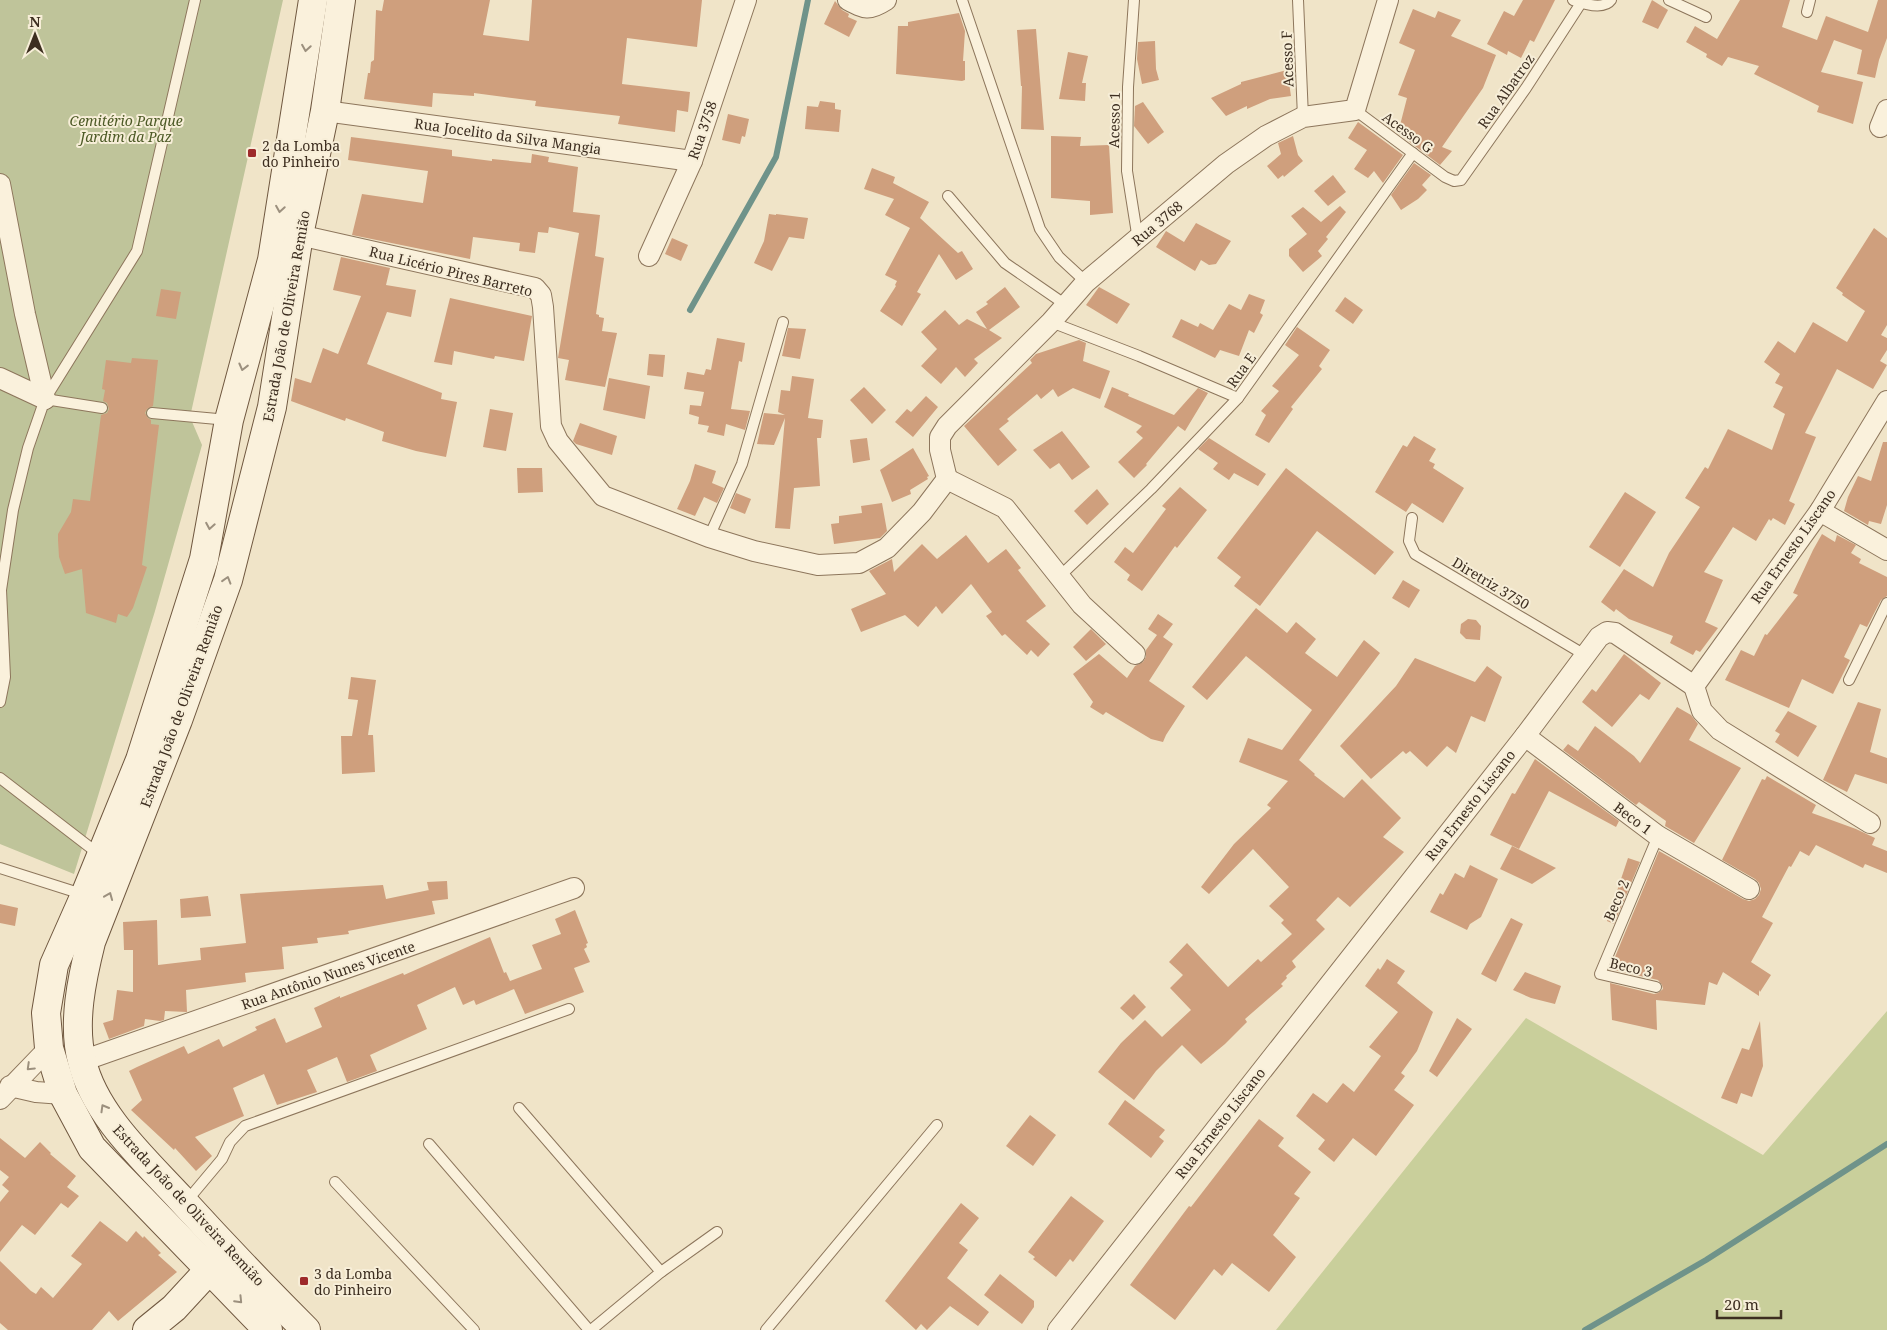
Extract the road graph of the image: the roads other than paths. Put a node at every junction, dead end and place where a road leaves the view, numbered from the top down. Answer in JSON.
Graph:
{"nodes":[{"id":1,"x":195,"y":0,"type":"edge"},
{"id":2,"x":314,"y":0,"type":"edge"},
{"id":3,"x":341,"y":0,"type":"edge"},
{"id":4,"x":746,"y":0,"type":"edge"},
{"id":5,"x":848,"y":0,"type":"edge"},
{"id":6,"x":886,"y":0,"type":"edge"},
{"id":7,"x":962,"y":0,"type":"edge"},
{"id":8,"x":1134,"y":0,"type":"edge"},
{"id":9,"x":1298,"y":0,"type":"edge"},
{"id":10,"x":1388,"y":0,"type":"edge"},
{"id":11,"x":1669,"y":0,"type":"edge"},
{"id":12,"x":1810,"y":0,"type":"edge"},
{"id":13,"x":1577,"y":2,"type":"edge"},
{"id":14,"x":1610,"y":2,"type":"edge"},
{"id":15,"x":1807,"y":12,"type":"dead end"},
{"id":16,"x":1706,"y":17,"type":"dead end"},
{"id":17,"x":1355,"y":110,"type":"junction"},
{"id":18,"x":325,"y":111,"type":"junction"},
{"id":19,"x":1303,"y":117,"type":"junction"},
{"id":20,"x":1414,"y":153,"type":"junction"},
{"id":21,"x":692,"y":161,"type":"junction"},
{"id":22,"x":1445,"y":177,"type":"joint"},
{"id":23,"x":0,"y":184,"type":"edge"},
{"id":24,"x":948,"y":196,"type":"dead end"},
{"id":25,"x":300,"y":235,"type":"junction"},
{"id":26,"x":1138,"y":240,"type":"junction"},
{"id":27,"x":649,"y":256,"type":"dead end"},
{"id":28,"x":1086,"y":282,"type":"junction"},
{"id":29,"x":1066,"y":305,"type":"junction"},
{"id":30,"x":783,"y":322,"type":"dead end"},
{"id":31,"x":1051,"y":322,"type":"junction"},
{"id":32,"x":0,"y":378,"type":"edge"},
{"id":33,"x":1238,"y":398,"type":"junction"},
{"id":34,"x":45,"y":399,"type":"junction"},
{"id":35,"x":1887,"y":402,"type":"edge"},
{"id":36,"x":272,"y":407,"type":"junction"},
{"id":37,"x":102,"y":408,"type":"dead end"},
{"id":38,"x":152,"y":413,"type":"dead end"},
{"id":39,"x":230,"y":420,"type":"junction"},
{"id":40,"x":260,"y":455,"type":"junction"},
{"id":41,"x":947,"y":479,"type":"junction"},
{"id":42,"x":1820,"y":511,"type":"junction"},
{"id":43,"x":1412,"y":518,"type":"dead end"},
{"id":44,"x":709,"y":537,"type":"junction"},
{"id":45,"x":1887,"y":550,"type":"edge"},
{"id":46,"x":1059,"y":576,"type":"junction"},
{"id":47,"x":0,"y":590,"type":"edge"},
{"id":48,"x":1887,"y":603,"type":"edge"},
{"id":49,"x":1135,"y":654,"type":"dead end"},
{"id":50,"x":1585,"y":655,"type":"junction"},
{"id":51,"x":1849,"y":680,"type":"dead end"},
{"id":52,"x":1694,"y":686,"type":"junction"},
{"id":53,"x":0,"y":702,"type":"edge"},
{"id":54,"x":1525,"y":736,"type":"junction"},
{"id":55,"x":0,"y":778,"type":"edge"},
{"id":56,"x":1870,"y":823,"type":"dead end"},
{"id":57,"x":1658,"y":836,"type":"junction"},
{"id":58,"x":101,"y":855,"type":"junction"},
{"id":59,"x":0,"y":868,"type":"edge"},
{"id":60,"x":574,"y":888,"type":"dead end"},
{"id":61,"x":1749,"y":890,"type":"dead end"},
{"id":62,"x":85,"y":895,"type":"junction"},
{"id":63,"x":1600,"y":974,"type":"joint"},
{"id":64,"x":1656,"y":987,"type":"dead end"},
{"id":65,"x":569,"y":1009,"type":"dead end"},
{"id":66,"x":49,"y":1048,"type":"junction"},
{"id":67,"x":82,"y":1061,"type":"junction"},
{"id":68,"x":5,"y":1092,"type":"edge"},
{"id":69,"x":63,"y":1094,"type":"junction"},
{"id":70,"x":520,"y":1108,"type":"dead end"},
{"id":71,"x":937,"y":1124,"type":"dead end"},
{"id":72,"x":429,"y":1144,"type":"dead end"},
{"id":73,"x":335,"y":1182,"type":"dead end"},
{"id":74,"x":184,"y":1203,"type":"junction"},
{"id":75,"x":717,"y":1232,"type":"dead end"},
{"id":76,"x":228,"y":1250,"type":"junction"},
{"id":77,"x":210,"y":1270,"type":"junction"},
{"id":78,"x":661,"y":1272,"type":"junction"},
{"id":79,"x":147,"y":1330,"type":"edge"},
{"id":80,"x":268,"y":1330,"type":"edge"},
{"id":81,"x":306,"y":1330,"type":"edge"},
{"id":82,"x":474,"y":1330,"type":"edge"},
{"id":83,"x":590,"y":1330,"type":"edge"},
{"id":84,"x":766,"y":1330,"type":"edge"},
{"id":85,"x":1058,"y":1330,"type":"edge"}],
"edges":[{"from":1,"to":34,"type":"lane"},
{"from":2,"to":39,"type":"main road","name":"Estrada João de Oliveira Remião","one_way":true},
{"from":3,"to":18,"type":"main road","name":"Estrada João de Oliveira Remião"},
{"from":4,"to":21,"type":"street","name":"Rua 3758"},
{"from":5,"to":6,"type":"street"},
{"from":7,"to":28,"type":"lane"},
{"from":8,"to":26,"type":"lane","name":"Acesso 1"},
{"from":9,"to":19,"type":"lane","name":"Acesso F"},
{"from":10,"to":17,"type":"street"},
{"from":11,"to":16,"type":"lane"},
{"from":12,"to":15,"type":"lane"},
{"from":13,"to":14,"type":"lane"},
{"from":13,"to":22,"type":"lane","name":"Rua Albatroz"},
{"from":17,"to":19,"type":"street","name":"Rua 3768"},
{"from":17,"to":20,"type":"lane","name":"Acesso G"},
{"from":18,"to":21,"type":"street","name":"Rua Jocelito da Silva Mangia"},
{"from":18,"to":25,"type":"main road","name":"Estrada João de Oliveira Remião"},
{"from":19,"to":26,"type":"street","name":"Rua 3768"},
{"from":20,"to":22,"type":"lane","name":"Acesso G"},
{"from":20,"to":33,"type":"lane","name":"Rua E"},
{"from":21,"to":27,"type":"street","name":"Rua 3758"},
{"from":23,"to":34,"type":"street"},
{"from":24,"to":29,"type":"lane"},
{"from":25,"to":36,"type":"main road","name":"Estrada João de Oliveira Remião"},
{"from":25,"to":44,"type":"street","name":"Rua Licério Pires Barreto"},
{"from":26,"to":28,"type":"street","name":"Rua 3768"},
{"from":28,"to":29,"type":"street","name":"Rua 3768"},
{"from":29,"to":31,"type":"street","name":"Rua 3768"},
{"from":30,"to":44,"type":"lane"},
{"from":31,"to":33,"type":"lane"},
{"from":31,"to":41,"type":"street","name":"Rua 3768"},
{"from":32,"to":34,"type":"street"},
{"from":33,"to":46,"type":"lane","name":"Rua E"},
{"from":34,"to":37,"type":"lane"},
{"from":34,"to":47,"type":"lane"},
{"from":35,"to":42,"type":"street","name":"Rua Ernesto Liscano"},
{"from":36,"to":39,"type":"main road"},
{"from":36,"to":40,"type":"main road","name":"Estrada João de Oliveira Remião"},
{"from":38,"to":39,"type":"lane"},
{"from":39,"to":40,"type":"main road"},
{"from":39,"to":58,"type":"main road","name":"Estrada João de Oliveira Remião","one_way":true},
{"from":67,"to":40,"type":"main road","name":"Estrada João de Oliveira Remião","one_way":true},
{"from":41,"to":44,"type":"street","name":"Rua Licério Pires Barreto"},
{"from":41,"to":46,"type":"street"},
{"from":42,"to":45,"type":"street"},
{"from":42,"to":52,"type":"street","name":"Rua Ernesto Liscano"},
{"from":43,"to":50,"type":"lane","name":"Diretriz 3750"},
{"from":46,"to":49,"type":"street"},
{"from":47,"to":53,"type":"lane"},
{"from":48,"to":51,"type":"lane"},
{"from":50,"to":52,"type":"street","name":"Rua Ernesto Liscano"},
{"from":50,"to":54,"type":"street","name":"Rua Ernesto Liscano"},
{"from":52,"to":56,"type":"street"},
{"from":54,"to":57,"type":"street","name":"Beco 1"},
{"from":54,"to":85,"type":"street","name":"Rua Ernesto Liscano"},
{"from":55,"to":58,"type":"lane"},
{"from":57,"to":61,"type":"street","name":"Beco 1"},
{"from":57,"to":63,"type":"lane","name":"Beco 2"},
{"from":58,"to":62,"type":"main road","name":"Estrada João de Oliveira Remião"},
{"from":59,"to":62,"type":"lane"},
{"from":60,"to":67,"type":"street","name":"Rua Antônio Nunes Vicente"},
{"from":62,"to":66,"type":"main road","name":"Estrada João de Oliveira Remião"},
{"from":63,"to":64,"type":"lane","name":"Beco 3"},
{"from":65,"to":74,"type":"lane"},
{"from":66,"to":68,"type":"street","one_way":true},
{"from":66,"to":69,"type":"main road","name":"Estrada João de Oliveira Remião"},
{"from":74,"to":67,"type":"main road","name":"Estrada João de Oliveira Remião","one_way":true},
{"from":68,"to":69,"type":"street"},
{"from":69,"to":77,"type":"main road","name":"Estrada João de Oliveira Remião"},
{"from":70,"to":78,"type":"lane"},
{"from":71,"to":84,"type":"lane"},
{"from":72,"to":83,"type":"lane"},
{"from":73,"to":82,"type":"lane"},
{"from":74,"to":76,"type":"main road","name":"Estrada João de Oliveira Remião"},
{"from":75,"to":78,"type":"lane"},
{"from":76,"to":77,"type":"main road"},
{"from":76,"to":81,"type":"main road","name":"Estrada João de Oliveira Remião"},
{"from":77,"to":79,"type":"main road"},
{"from":77,"to":80,"type":"main road","name":"Estrada João de Oliveira Remião","one_way":true},
{"from":78,"to":83,"type":"lane"}]}
